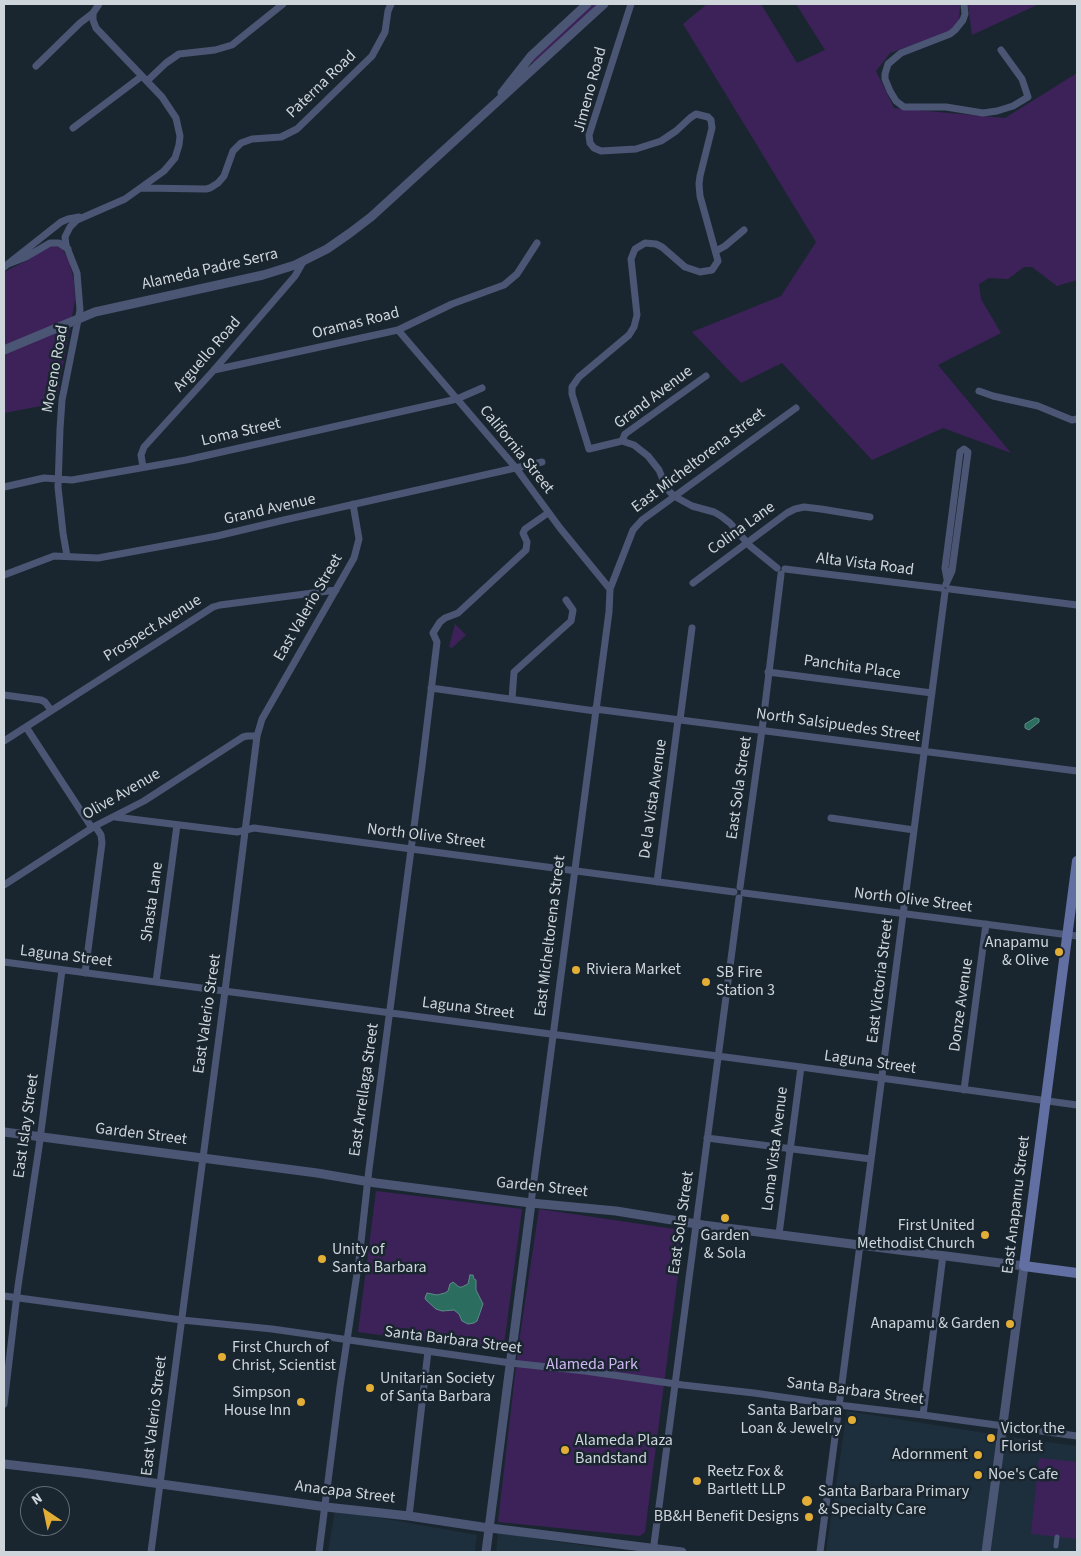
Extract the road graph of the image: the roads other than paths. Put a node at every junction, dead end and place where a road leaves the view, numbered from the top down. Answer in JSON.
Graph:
{"nodes":[{"id":1,"x":99,"y":4,"type":"edge"},
{"id":2,"x":283,"y":4,"type":"edge"},
{"id":3,"x":391,"y":4,"type":"edge"},
{"id":4,"x":587,"y":4,"type":"edge"},
{"id":5,"x":604,"y":4,"type":"edge"},
{"id":6,"x":631,"y":4,"type":"edge"},
{"id":7,"x":964,"y":4,"type":"edge"},
{"id":8,"x":93,"y":13,"type":"junction"},
{"id":9,"x":1001,"y":50,"type":"dead end"},
{"id":10,"x":36,"y":66,"type":"dead end"},
{"id":11,"x":144,"y":79,"type":"junction"},
{"id":12,"x":492,"y":105,"type":"junction"},
{"id":13,"x":73,"y":128,"type":"dead end"},
{"id":14,"x":141,"y":188,"type":"junction"},
{"id":15,"x":83,"y":217,"type":"junction"},
{"id":16,"x":744,"y":230,"type":"dead end"},
{"id":17,"x":537,"y":243,"type":"dead end"},
{"id":18,"x":68,"y":249,"type":"junction"},
{"id":19,"x":716,"y":251,"type":"junction"},
{"id":20,"x":303,"y":262,"type":"junction"},
{"id":21,"x":5,"y":266,"type":"edge"},
{"id":22,"x":79,"y":318,"type":"junction"},
{"id":23,"x":398,"y":330,"type":"junction"},
{"id":24,"x":4,"y":350,"type":"edge"},
{"id":25,"x":214,"y":370,"type":"junction"},
{"id":26,"x":706,"y":376,"type":"dead end"},
{"id":27,"x":482,"y":388,"type":"dead end"},
{"id":28,"x":979,"y":391,"type":"dead end"},
{"id":29,"x":457,"y":399,"type":"junction"},
{"id":30,"x":796,"y":408,"type":"dead end"},
{"id":31,"x":1077,"y":419,"type":"edge"},
{"id":32,"x":622,"y":440,"type":"junction"},
{"id":33,"x":542,"y":462,"type":"dead end"},
{"id":34,"x":143,"y":467,"type":"junction"},
{"id":35,"x":516,"y":468,"type":"junction"},
{"id":36,"x":58,"y":479,"type":"junction"},
{"id":37,"x":4,"y":487,"type":"edge"},
{"id":38,"x":674,"y":496,"type":"junction"},
{"id":39,"x":353,"y":504,"type":"junction"},
{"id":40,"x":548,"y":513,"type":"junction"},
{"id":41,"x":870,"y":517,"type":"dead end"},
{"id":42,"x":746,"y":542,"type":"junction"},
{"id":43,"x":67,"y":556,"type":"junction"},
{"id":44,"x":781,"y":570,"type":"junction"},
{"id":45,"x":4,"y":575,"type":"edge"},
{"id":46,"x":693,"y":583,"type":"dead end"},
{"id":47,"x":946,"y":586,"type":"junction"},
{"id":48,"x":610,"y":589,"type":"junction"},
{"id":49,"x":336,"y":590,"type":"junction"},
{"id":50,"x":566,"y":600,"type":"dead end"},
{"id":51,"x":1077,"y":605,"type":"edge"},
{"id":52,"x":692,"y":628,"type":"dead end"},
{"id":53,"x":768,"y":672,"type":"junction"},
{"id":54,"x":431,"y":688,"type":"junction"},
{"id":55,"x":932,"y":693,"type":"junction"},
{"id":56,"x":4,"y":695,"type":"edge"},
{"id":57,"x":512,"y":699,"type":"junction"},
{"id":58,"x":51,"y":710,"type":"junction"},
{"id":59,"x":595,"y":710,"type":"junction"},
{"id":60,"x":679,"y":720,"type":"junction"},
{"id":61,"x":26,"y":727,"type":"junction"},
{"id":62,"x":762,"y":730,"type":"junction"},
{"id":63,"x":257,"y":736,"type":"junction"},
{"id":64,"x":4,"y":741,"type":"edge"},
{"id":65,"x":925,"y":751,"type":"junction"},
{"id":66,"x":1077,"y":771,"type":"edge"},
{"id":67,"x":115,"y":817,"type":"junction"},
{"id":68,"x":831,"y":818,"type":"dead end"},
{"id":69,"x":177,"y":825,"type":"junction"},
{"id":70,"x":93,"y":827,"type":"junction"},
{"id":71,"x":245,"y":830,"type":"junction"},
{"id":72,"x":914,"y":830,"type":"junction"},
{"id":73,"x":410,"y":849,"type":"junction"},
{"id":74,"x":1077,"y":861,"type":"edge"},
{"id":75,"x":575,"y":870,"type":"junction"},
{"id":76,"x":657,"y":882,"type":"junction"},
{"id":77,"x":4,"y":884,"type":"edge"},
{"id":78,"x":739,"y":893,"type":"junction"},
{"id":79,"x":903,"y":914,"type":"junction"},
{"id":80,"x":986,"y":924,"type":"junction"},
{"id":81,"x":1072,"y":936,"type":"edge"},
{"id":82,"x":4,"y":962,"type":"edge"},
{"id":83,"x":62,"y":970,"type":"junction"},
{"id":84,"x":85,"y":973,"type":"junction"},
{"id":85,"x":156,"y":982,"type":"junction"},
{"id":86,"x":225,"y":991,"type":"junction"},
{"id":87,"x":390,"y":1013,"type":"junction"},
{"id":88,"x":554,"y":1034,"type":"junction"},
{"id":89,"x":718,"y":1056,"type":"junction"},
{"id":90,"x":801,"y":1067,"type":"junction"},
{"id":91,"x":882,"y":1078,"type":"junction"},
{"id":92,"x":964,"y":1090,"type":"junction"},
{"id":93,"x":1046,"y":1101,"type":"junction"},
{"id":94,"x":1077,"y":1105,"type":"edge"},
{"id":95,"x":4,"y":1132,"type":"edge"},
{"id":96,"x":40,"y":1136,"type":"junction"},
{"id":97,"x":707,"y":1138,"type":"junction"},
{"id":98,"x":790,"y":1149,"type":"junction"},
{"id":99,"x":202,"y":1158,"type":"junction"},
{"id":100,"x":871,"y":1159,"type":"junction"},
{"id":101,"x":368,"y":1181,"type":"junction"},
{"id":102,"x":531,"y":1203,"type":"junction"},
{"id":103,"x":696,"y":1224,"type":"junction"},
{"id":104,"x":779,"y":1234,"type":"junction"},
{"id":105,"x":860,"y":1245,"type":"junction"},
{"id":106,"x":944,"y":1255,"type":"junction"},
{"id":107,"x":1024,"y":1266,"type":"junction"},
{"id":108,"x":1077,"y":1273,"type":"edge"},
{"id":109,"x":4,"y":1296,"type":"edge"},
{"id":110,"x":17,"y":1298,"type":"junction"},
{"id":111,"x":182,"y":1320,"type":"junction"},
{"id":112,"x":347,"y":1341,"type":"junction"},
{"id":113,"x":428,"y":1351,"type":"junction"},
{"id":114,"x":511,"y":1363,"type":"junction"},
{"id":115,"x":674,"y":1384,"type":"junction"},
{"id":116,"x":4,"y":1404,"type":"edge"},
{"id":117,"x":839,"y":1405,"type":"junction"},
{"id":118,"x":923,"y":1415,"type":"junction"},
{"id":119,"x":1003,"y":1426,"type":"junction"},
{"id":120,"x":1077,"y":1436,"type":"edge"},
{"id":121,"x":4,"y":1464,"type":"edge"},
{"id":122,"x":160,"y":1484,"type":"junction"},
{"id":123,"x":326,"y":1507,"type":"junction"},
{"id":124,"x":409,"y":1516,"type":"junction"},
{"id":125,"x":490,"y":1528,"type":"junction"},
{"id":126,"x":1057,"y":1537,"type":"dead end"},
{"id":127,"x":1056,"y":1546,"type":"dead end"},
{"id":128,"x":653,"y":1550,"type":"edge"},
{"id":129,"x":151,"y":1552,"type":"edge"},
{"id":130,"x":319,"y":1552,"type":"edge"},
{"id":131,"x":486,"y":1552,"type":"edge"},
{"id":132,"x":682,"y":1552,"type":"edge"},
{"id":133,"x":820,"y":1552,"type":"edge"},
{"id":134,"x":986,"y":1552,"type":"edge"}],
"edges":[{"from":1,"to":8,"type":"street"},
{"from":2,"to":11,"type":"street"},
{"from":3,"to":14,"type":"street","name":"Paterna Road"},
{"from":4,"to":12,"type":"street","name":"Alameda Padre Serra"},
{"from":5,"to":12,"type":"street","name":"Alameda Padre Serra"},
{"from":6,"to":19,"type":"street","name":"Jimeno Road"},
{"from":7,"to":9,"type":"street"},
{"from":8,"to":10,"type":"street"},
{"from":8,"to":11,"type":"street"},
{"from":11,"to":13,"type":"street"},
{"from":11,"to":14,"type":"street"},
{"from":12,"to":20,"type":"street","name":"Alameda Padre Serra"},
{"from":14,"to":15,"type":"street"},
{"from":15,"to":18,"type":"street"},
{"from":15,"to":21,"type":"street"},
{"from":16,"to":19,"type":"street"},
{"from":17,"to":23,"type":"street","name":"Oramas Road"},
{"from":18,"to":21,"type":"street"},
{"from":18,"to":22,"type":"street","name":"Moreno Road"},
{"from":19,"to":32,"type":"street","name":"Grand Avenue"},
{"from":20,"to":22,"type":"street","name":"Alameda Padre Serra"},
{"from":20,"to":25,"type":"street","name":"Arguello Road"},
{"from":22,"to":24,"type":"street","name":"Alameda Padre Serra"},
{"from":22,"to":36,"type":"street","name":"Moreno Road"},
{"from":23,"to":25,"type":"street","name":"Oramas Road"},
{"from":23,"to":29,"type":"street","name":"California Street"},
{"from":25,"to":34,"type":"street","name":"Arguello Road"},
{"from":26,"to":32,"type":"street","name":"Grand Avenue"},
{"from":27,"to":29,"type":"street","name":"Loma Street"},
{"from":28,"to":31,"type":"street"},
{"from":29,"to":34,"type":"street","name":"Loma Street"},
{"from":29,"to":35,"type":"street","name":"California Street"},
{"from":30,"to":38,"type":"street","name":"East Micheltorena Street"},
{"from":32,"to":38,"type":"street"},
{"from":33,"to":35,"type":"street","name":"Grand Avenue"},
{"from":34,"to":36,"type":"street","name":"Loma Street"},
{"from":35,"to":39,"type":"street","name":"Grand Avenue"},
{"from":35,"to":40,"type":"street","name":"California Street"},
{"from":36,"to":37,"type":"street","name":"Loma Street"},
{"from":36,"to":43,"type":"street","name":"Moreno Road"},
{"from":38,"to":42,"type":"street"},
{"from":38,"to":48,"type":"street","name":"East Micheltorena Street"},
{"from":39,"to":43,"type":"street","name":"Grand Avenue"},
{"from":39,"to":49,"type":"street","name":"East Valerio Street"},
{"from":40,"to":48,"type":"street","name":"California Street"},
{"from":40,"to":54,"type":"street","name":"East Arrellaga Street"},
{"from":41,"to":42,"type":"street","name":"Colina Lane"},
{"from":42,"to":44,"type":"street"},
{"from":42,"to":46,"type":"street","name":"Colina Lane"},
{"from":43,"to":45,"type":"street","name":"Grand Avenue"},
{"from":44,"to":47,"type":"street","name":"Alta Vista Road"},
{"from":44,"to":53,"type":"street","name":"East Sola Street"},
{"from":47,"to":47,"type":"street","name":"East Victoria Street"},
{"from":47,"to":51,"type":"street","name":"Alta Vista Road"},
{"from":47,"to":55,"type":"street","name":"East Victoria Street"},
{"from":48,"to":59,"type":"street","name":"East Micheltorena Street"},
{"from":49,"to":58,"type":"street","name":"Prospect Avenue"},
{"from":49,"to":63,"type":"street","name":"East Valerio Street"},
{"from":50,"to":57,"type":"street"},
{"from":52,"to":60,"type":"street","name":"De la Vista Avenue"},
{"from":53,"to":55,"type":"street","name":"Panchita Place"},
{"from":53,"to":62,"type":"street","name":"East Sola Street"},
{"from":54,"to":57,"type":"street","name":"North Salsipuedes Street"},
{"from":54,"to":73,"type":"street","name":"East Arrellaga Street"},
{"from":55,"to":65,"type":"street","name":"East Victoria Street"},
{"from":56,"to":58,"type":"street"},
{"from":57,"to":59,"type":"street","name":"North Salsipuedes Street"},
{"from":58,"to":61,"type":"street","name":"Prospect Avenue"},
{"from":59,"to":60,"type":"street","name":"North Salsipuedes Street"},
{"from":59,"to":75,"type":"street","name":"East Micheltorena Street"},
{"from":60,"to":62,"type":"street","name":"North Salsipuedes Street"},
{"from":60,"to":76,"type":"street","name":"De la Vista Avenue"},
{"from":61,"to":64,"type":"street","name":"Prospect Avenue"},
{"from":61,"to":70,"type":"street"},
{"from":62,"to":65,"type":"street","name":"North Salsipuedes Street"},
{"from":62,"to":78,"type":"street","name":"East Sola Street"},
{"from":63,"to":67,"type":"street","name":"Olive Avenue"},
{"from":63,"to":71,"type":"street","name":"East Valerio Street"},
{"from":65,"to":66,"type":"street","name":"North Salsipuedes Street"},
{"from":65,"to":72,"type":"street","name":"East Victoria Street"},
{"from":67,"to":69,"type":"street","name":"North Olive Street"},
{"from":67,"to":70,"type":"street","name":"Olive Avenue"},
{"from":68,"to":72,"type":"street"},
{"from":69,"to":71,"type":"street","name":"North Olive Street"},
{"from":69,"to":85,"type":"street","name":"Shasta Lane"},
{"from":70,"to":77,"type":"street","name":"Olive Avenue"},
{"from":70,"to":84,"type":"street"},
{"from":71,"to":73,"type":"street","name":"North Olive Street"},
{"from":71,"to":86,"type":"street","name":"East Valerio Street"},
{"from":72,"to":79,"type":"street","name":"East Victoria Street"},
{"from":73,"to":75,"type":"street","name":"North Olive Street"},
{"from":73,"to":87,"type":"street","name":"East Arrellaga Street"},
{"from":74,"to":81,"type":"main road","name":"East Anapamu Street"},
{"from":75,"to":76,"type":"street","name":"North Olive Street"},
{"from":75,"to":88,"type":"street","name":"East Micheltorena Street"},
{"from":76,"to":78,"type":"street","name":"North Olive Street"},
{"from":78,"to":79,"type":"street","name":"North Olive Street"},
{"from":78,"to":89,"type":"street","name":"East Sola Street"},
{"from":79,"to":80,"type":"street","name":"North Olive Street"},
{"from":79,"to":91,"type":"street","name":"East Victoria Street"},
{"from":80,"to":81,"type":"street","name":"North Olive Street"},
{"from":80,"to":92,"type":"street","name":"Donze Avenue"},
{"from":81,"to":93,"type":"main road","name":"East Anapamu Street"},
{"from":82,"to":83,"type":"street","name":"Laguna Street"},
{"from":83,"to":84,"type":"street","name":"Laguna Street"},
{"from":83,"to":96,"type":"street","name":"East Islay Street"},
{"from":84,"to":85,"type":"street","name":"Laguna Street"},
{"from":85,"to":86,"type":"street","name":"Laguna Street"},
{"from":86,"to":87,"type":"street","name":"Laguna Street"},
{"from":86,"to":99,"type":"street","name":"East Valerio Street"},
{"from":87,"to":88,"type":"street","name":"Laguna Street"},
{"from":87,"to":101,"type":"street","name":"East Arrellaga Street"},
{"from":88,"to":89,"type":"street","name":"Laguna Street"},
{"from":88,"to":102,"type":"street","name":"East Micheltorena Street"},
{"from":89,"to":90,"type":"street","name":"Laguna Street"},
{"from":89,"to":97,"type":"street","name":"East Sola Street"},
{"from":90,"to":91,"type":"street","name":"Laguna Street"},
{"from":90,"to":98,"type":"street","name":"Loma Vista Avenue"},
{"from":91,"to":92,"type":"street","name":"Laguna Street"},
{"from":91,"to":100,"type":"street","name":"East Victoria Street"},
{"from":92,"to":93,"type":"street","name":"Laguna Street"},
{"from":93,"to":94,"type":"street","name":"Laguna Street"},
{"from":93,"to":107,"type":"main road","name":"East Anapamu Street"},
{"from":95,"to":96,"type":"street","name":"Garden Street"},
{"from":96,"to":99,"type":"street","name":"Garden Street"},
{"from":96,"to":110,"type":"street","name":"East Islay Street"},
{"from":97,"to":98,"type":"street"},
{"from":97,"to":103,"type":"street","name":"East Sola Street"},
{"from":98,"to":100,"type":"street"},
{"from":98,"to":104,"type":"street","name":"Loma Vista Avenue"},
{"from":99,"to":101,"type":"street","name":"Garden Street"},
{"from":99,"to":111,"type":"street","name":"East Valerio Street"},
{"from":100,"to":105,"type":"street","name":"East Victoria Street"},
{"from":101,"to":102,"type":"street","name":"Garden Street"},
{"from":101,"to":112,"type":"street","name":"East Arrellaga Street"},
{"from":102,"to":103,"type":"street","name":"Garden Street"},
{"from":102,"to":114,"type":"street","name":"East Micheltorena Street"},
{"from":103,"to":104,"type":"street","name":"Garden Street"},
{"from":103,"to":115,"type":"street","name":"East Sola Street"},
{"from":104,"to":105,"type":"street","name":"Garden Street"},
{"from":105,"to":106,"type":"street","name":"Garden Street"},
{"from":105,"to":117,"type":"street","name":"East Victoria Street"},
{"from":106,"to":107,"type":"street","name":"Garden Street"},
{"from":106,"to":118,"type":"street"},
{"from":107,"to":108,"type":"main road","name":"Garden Street"},
{"from":107,"to":119,"type":"street","name":"East Anapamu Street"},
{"from":109,"to":110,"type":"street","name":"Santa Barbara Street"},
{"from":110,"to":111,"type":"street","name":"Santa Barbara Street"},
{"from":110,"to":116,"type":"street","name":"East Islay Street"},
{"from":111,"to":112,"type":"street","name":"Santa Barbara Street"},
{"from":111,"to":122,"type":"street","name":"East Valerio Street"},
{"from":112,"to":113,"type":"street","name":"Santa Barbara Street"},
{"from":112,"to":123,"type":"street","name":"East Arrellaga Street"},
{"from":113,"to":114,"type":"street","name":"Santa Barbara Street"},
{"from":113,"to":124,"type":"street"},
{"from":114,"to":115,"type":"street","name":"Santa Barbara Street"},
{"from":114,"to":125,"type":"street","name":"East Micheltorena Street"},
{"from":115,"to":117,"type":"street","name":"Santa Barbara Street"},
{"from":115,"to":128,"type":"street","name":"East Sola Street"},
{"from":117,"to":118,"type":"street","name":"Santa Barbara Street"},
{"from":117,"to":133,"type":"street","name":"East Victoria Street"},
{"from":118,"to":119,"type":"street","name":"Santa Barbara Street"},
{"from":119,"to":120,"type":"street","name":"Santa Barbara Street"},
{"from":119,"to":134,"type":"street","name":"East Anapamu Street"},
{"from":121,"to":122,"type":"street","name":"Anacapa Street"},
{"from":122,"to":123,"type":"street","name":"Anacapa Street"},
{"from":122,"to":129,"type":"street","name":"East Valerio Street"},
{"from":123,"to":124,"type":"street","name":"Anacapa Street"},
{"from":123,"to":130,"type":"street","name":"East Arrellaga Street"},
{"from":124,"to":125,"type":"street","name":"Anacapa Street"},
{"from":125,"to":128,"type":"street","name":"Anacapa Street"},
{"from":125,"to":131,"type":"street","name":"East Micheltorena Street"},
{"from":126,"to":127,"type":"street"},
{"from":128,"to":132,"type":"street","name":"Anacapa Street"}]}
